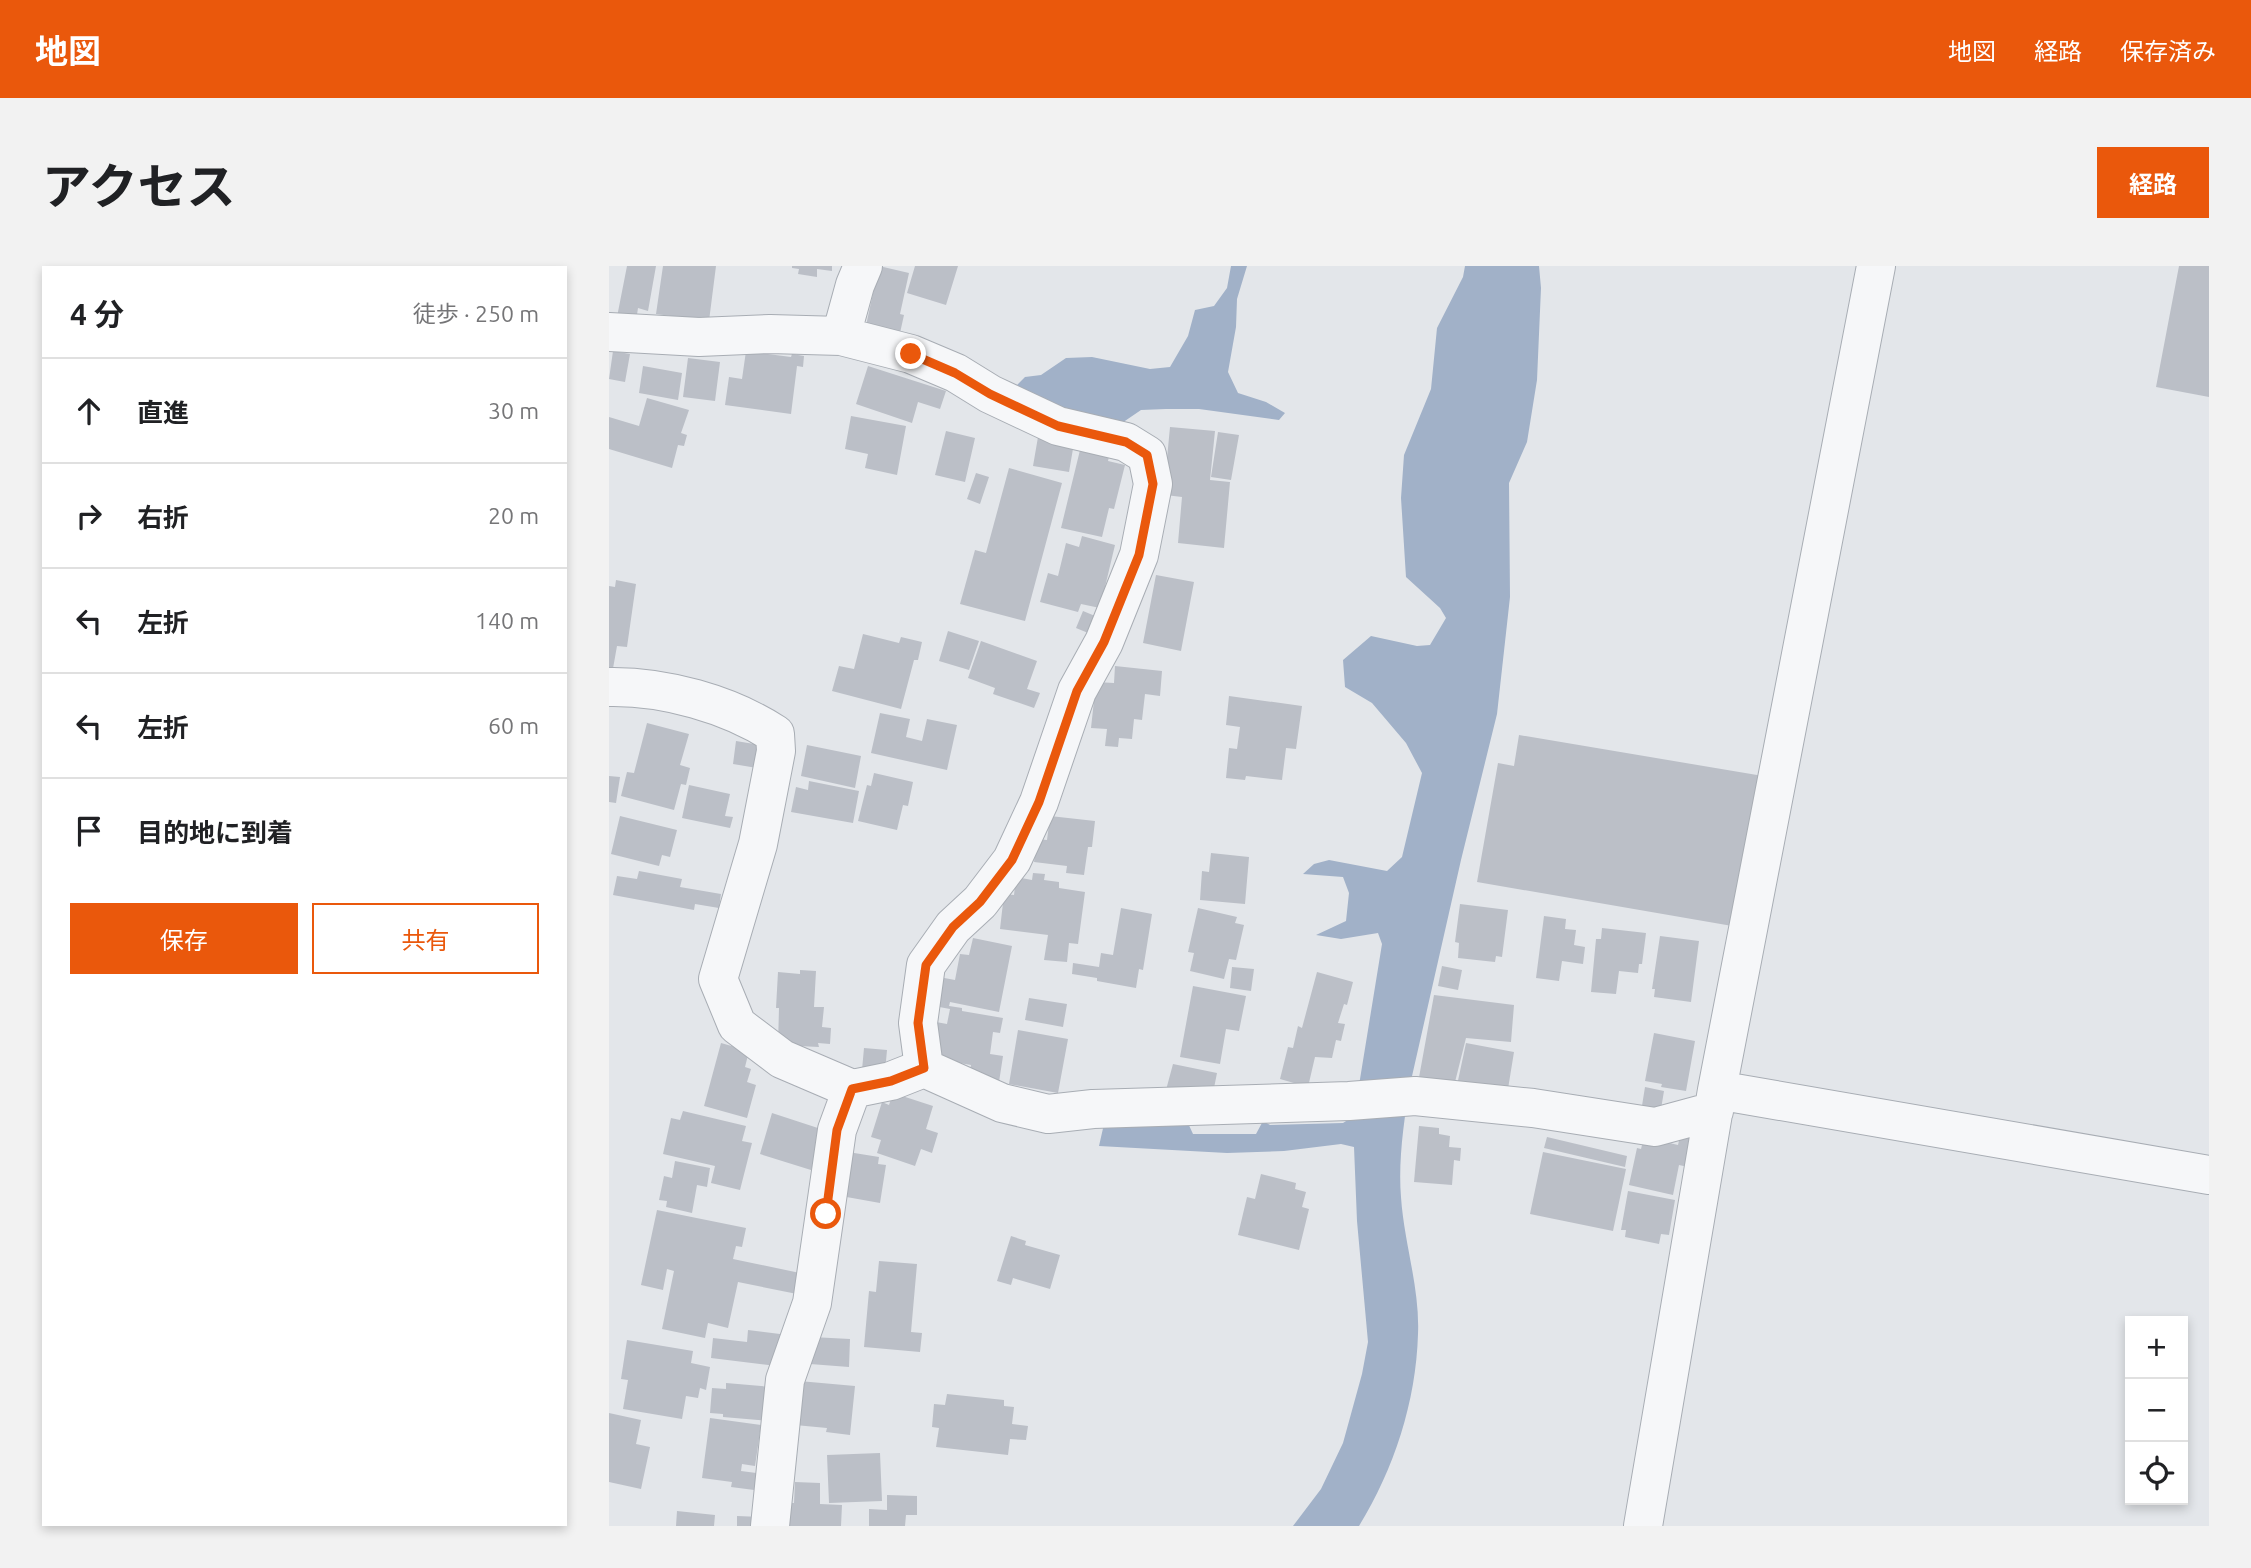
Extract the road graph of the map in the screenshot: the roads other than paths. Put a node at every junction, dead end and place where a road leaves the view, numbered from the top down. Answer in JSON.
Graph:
{"nodes":[{"id":1,"x":863,"y":266,"type":"edge"},
{"id":2,"x":1877,"y":266,"type":"edge"},
{"id":3,"x":609,"y":331,"type":"edge"},
{"id":4,"x":841,"y":336,"type":"junction"},
{"id":5,"x":609,"y":687,"type":"edge"},
{"id":6,"x":924,"y":1068,"type":"junction"},
{"id":7,"x":852,"y":1089,"type":"junction"},
{"id":8,"x":1716,"y":1100,"type":"junction"},
{"id":9,"x":2209,"y":1175,"type":"edge"},
{"id":10,"x":770,"y":1526,"type":"edge"},
{"id":11,"x":1643,"y":1526,"type":"edge"}],
"edges":[{"from":1,"to":4,"type":"street"},
{"from":2,"to":8,"type":"street"},
{"from":3,"to":4,"type":"street"},
{"from":4,"to":6,"type":"street"},
{"from":5,"to":7,"type":"street"},
{"from":6,"to":7,"type":"street"},
{"from":6,"to":8,"type":"street"},
{"from":7,"to":10,"type":"street"},
{"from":8,"to":9,"type":"street"},
{"from":8,"to":11,"type":"street"}]}
